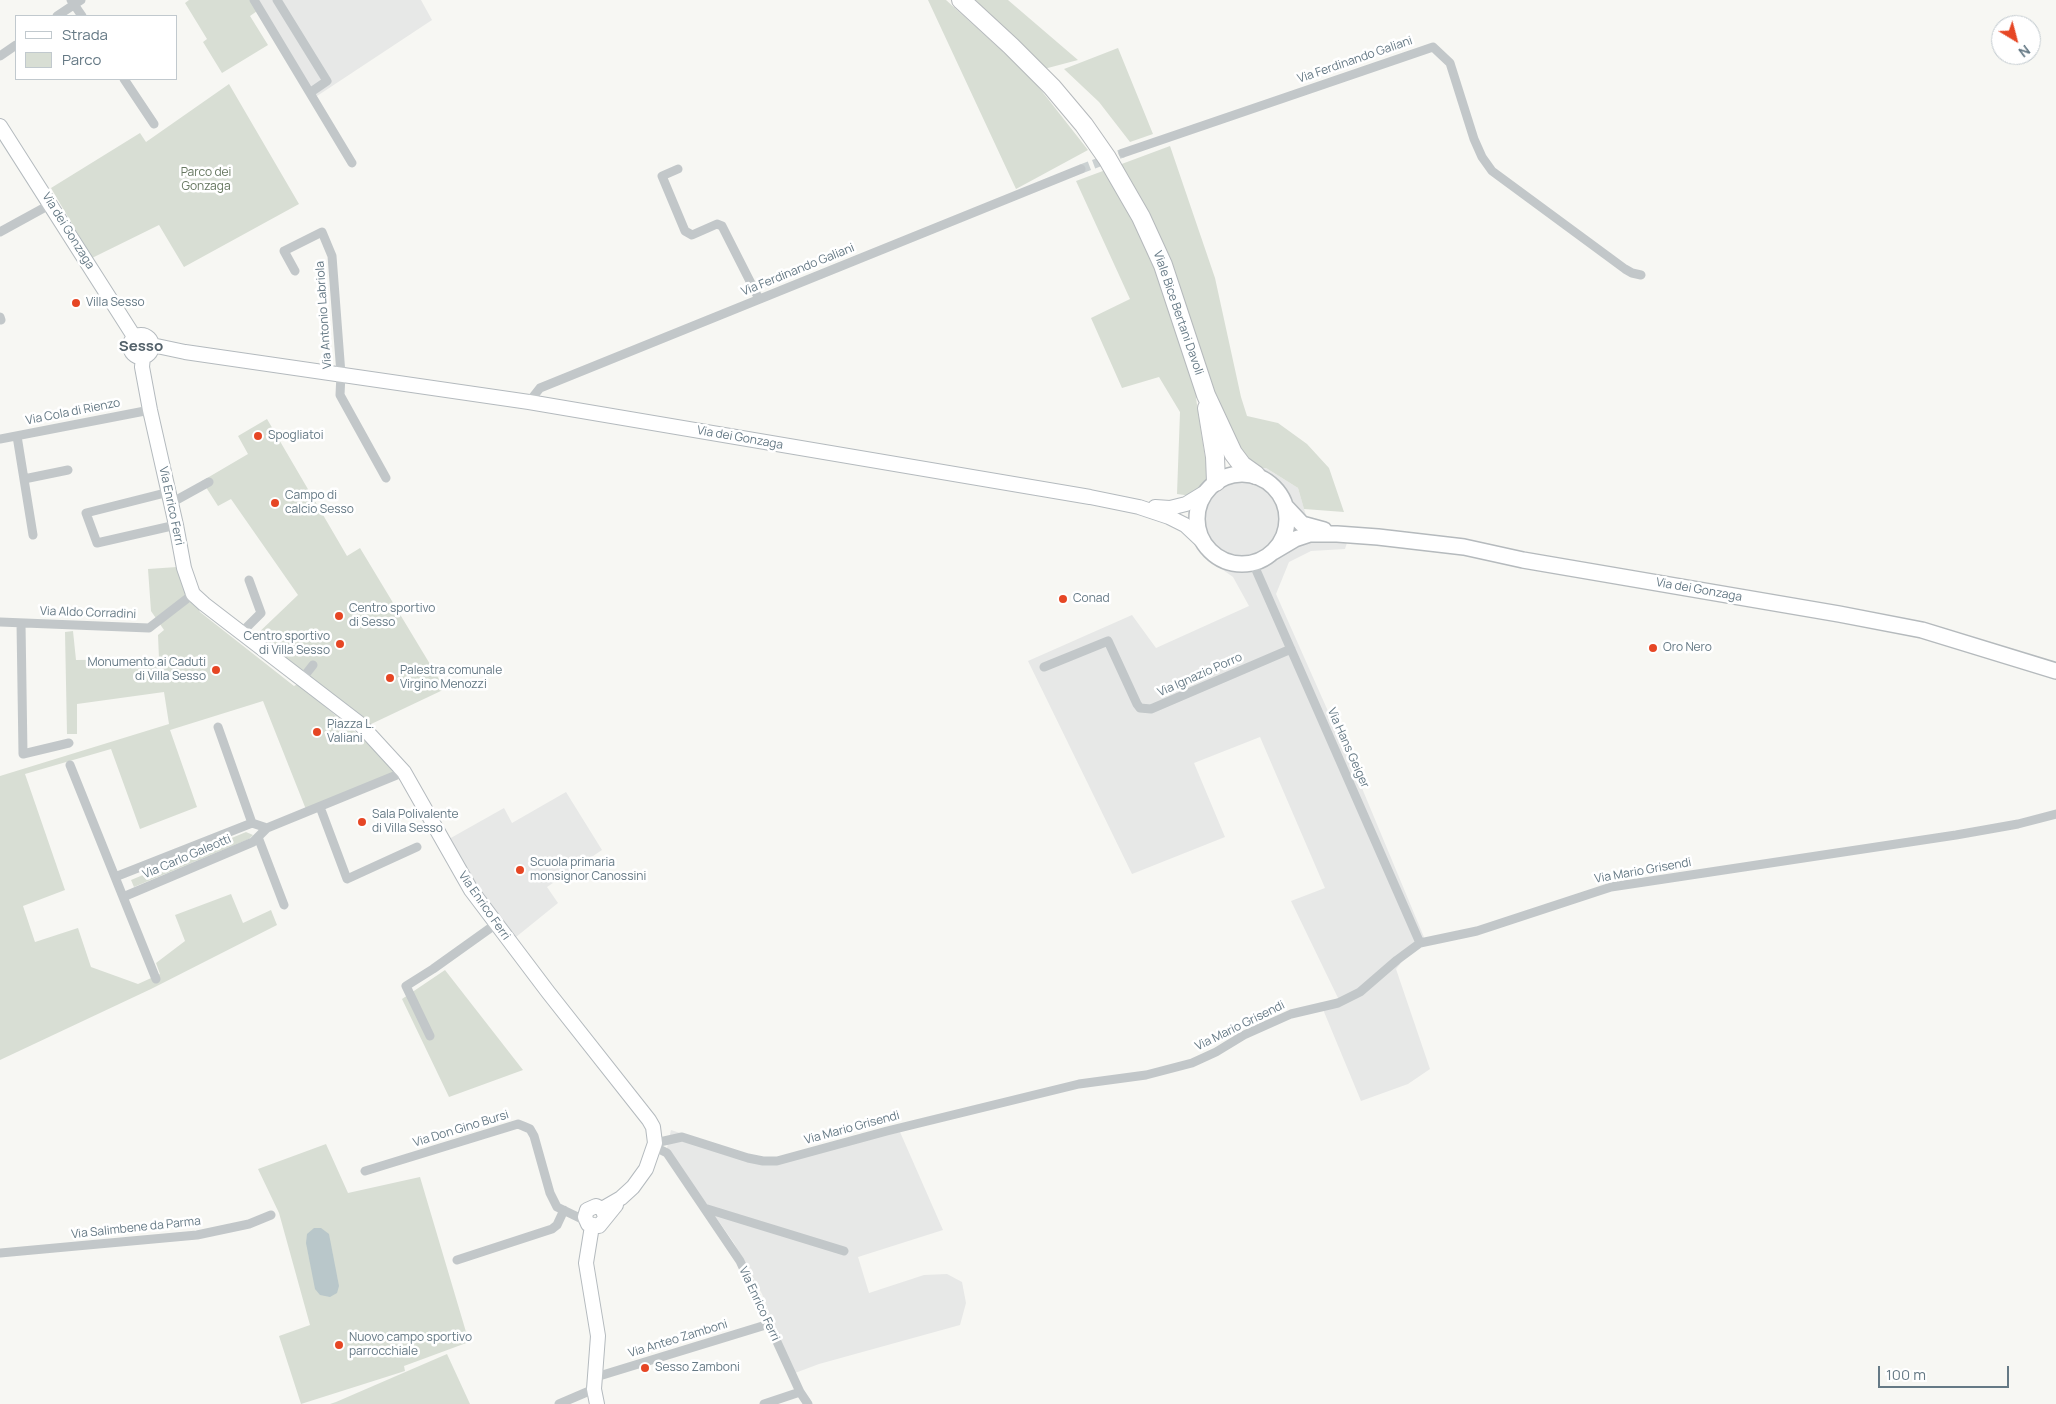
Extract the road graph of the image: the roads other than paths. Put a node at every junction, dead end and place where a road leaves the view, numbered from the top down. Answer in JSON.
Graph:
{"nodes":[{"id":1,"x":254,"y":0,"type":"edge"},
{"id":2,"x":277,"y":0,"type":"edge"},
{"id":3,"x":961,"y":0,"type":"edge"},
{"id":4,"x":75,"y":2,"type":"edge"},
{"id":5,"x":58,"y":15,"type":"edge"},
{"id":6,"x":82,"y":15,"type":"edge"},
{"id":7,"x":15,"y":46,"type":"edge"},
{"id":8,"x":0,"y":56,"type":"edge"},
{"id":9,"x":125,"y":80,"type":"edge"},
{"id":10,"x":310,"y":92,"type":"junction"},
{"id":11,"x":154,"y":124,"type":"dead end"},
{"id":12,"x":0,"y":126,"type":"edge"},
{"id":13,"x":1123,"y":153,"type":"tunnel mouth"},
{"id":14,"x":352,"y":163,"type":"dead end"},
{"id":15,"x":678,"y":169,"type":"dead end"},
{"id":16,"x":1081,"y":169,"type":"tunnel mouth"},
{"id":17,"x":51,"y":204,"type":"junction"},
{"id":18,"x":0,"y":232,"type":"edge"},
{"id":19,"x":294,"y":271,"type":"dead end"},
{"id":20,"x":1641,"y":275,"type":"dead end"},
{"id":21,"x":759,"y":299,"type":"junction"},
{"id":22,"x":135,"y":338,"type":"junction"},
{"id":23,"x":152,"y":345,"type":"junction"},
{"id":24,"x":143,"y":356,"type":"junction"},
{"id":25,"x":341,"y":374,"type":"junction"},
{"id":26,"x":1206,"y":395,"type":"junction"},
{"id":27,"x":529,"y":402,"type":"junction"},
{"id":28,"x":150,"y":410,"type":"junction"},
{"id":29,"x":17,"y":436,"type":"junction"},
{"id":30,"x":0,"y":439,"type":"edge"},
{"id":31,"x":68,"y":470,"type":"dead end"},
{"id":32,"x":1256,"y":475,"type":"junction"},
{"id":33,"x":386,"y":478,"type":"dead end"},
{"id":34,"x":24,"y":479,"type":"junction"},
{"id":35,"x":209,"y":482,"type":"dead end"},
{"id":36,"x":1210,"y":488,"type":"junction"},
{"id":37,"x":170,"y":498,"type":"junction"},
{"id":38,"x":1139,"y":507,"type":"junction"},
{"id":39,"x":1286,"y":507,"type":"junction"},
{"id":40,"x":176,"y":526,"type":"junction"},
{"id":41,"x":1337,"y":534,"type":"junction"},
{"id":42,"x":34,"y":535,"type":"dead end"},
{"id":43,"x":1202,"y":540,"type":"junction"},
{"id":44,"x":1273,"y":552,"type":"junction"},
{"id":45,"x":1253,"y":563,"type":"junction"},
{"id":46,"x":249,"y":580,"type":"dead end"},
{"id":47,"x":193,"y":594,"type":"junction"},
{"id":48,"x":0,"y":622,"type":"edge"},
{"id":49,"x":21,"y":623,"type":"junction"},
{"id":50,"x":242,"y":632,"type":"junction"},
{"id":51,"x":1290,"y":649,"type":"junction"},
{"id":52,"x":313,"y":665,"type":"dead end"},
{"id":53,"x":1044,"y":667,"type":"dead end"},
{"id":54,"x":2056,"y":671,"type":"edge"},
{"id":55,"x":302,"y":679,"type":"junction"},
{"id":56,"x":218,"y":727,"type":"dead end"},
{"id":57,"x":69,"y":742,"type":"dead end"},
{"id":58,"x":70,"y":765,"type":"dead end"},
{"id":59,"x":404,"y":772,"type":"junction"},
{"id":60,"x":320,"y":807,"type":"junction"},
{"id":61,"x":2056,"y":814,"type":"edge"},
{"id":62,"x":252,"y":824,"type":"junction"},
{"id":63,"x":267,"y":828,"type":"junction"},
{"id":64,"x":258,"y":837,"type":"junction"},
{"id":65,"x":417,"y":847,"type":"dead end"},
{"id":66,"x":115,"y":877,"type":"junction"},
{"id":67,"x":123,"y":898,"type":"junction"},
{"id":68,"x":284,"y":905,"type":"dead end"},
{"id":69,"x":496,"y":924,"type":"junction"},
{"id":70,"x":1420,"y":943,"type":"junction"},
{"id":71,"x":156,"y":979,"type":"dead end"},
{"id":72,"x":430,"y":1036,"type":"dead end"},
{"id":73,"x":655,"y":1145,"type":"junction"},
{"id":74,"x":365,"y":1171,"type":"dead end"},
{"id":75,"x":704,"y":1208,"type":"junction"},
{"id":76,"x":566,"y":1211,"type":"junction"},
{"id":77,"x":271,"y":1215,"type":"dead end"},
{"id":78,"x":595,"y":1218,"type":"junction"},
{"id":79,"x":844,"y":1251,"type":"dead end"},
{"id":80,"x":0,"y":1253,"type":"edge"},
{"id":81,"x":457,"y":1260,"type":"dead end"},
{"id":82,"x":768,"y":1324,"type":"junction"},
{"id":83,"x":595,"y":1383,"type":"junction"},
{"id":84,"x":800,"y":1392,"type":"junction"},
{"id":85,"x":560,"y":1404,"type":"edge"},
{"id":86,"x":597,"y":1404,"type":"edge"},
{"id":87,"x":764,"y":1404,"type":"edge"},
{"id":88,"x":808,"y":1404,"type":"edge"}],
"edges":[{"from":1,"to":10,"type":"street"},
{"from":2,"to":10,"type":"street"},
{"from":3,"to":26,"type":"highway","name":"Viale Bice Bertani Davoli"},
{"from":4,"to":5,"type":"street"},
{"from":4,"to":6,"type":"street"},
{"from":7,"to":8,"type":"street"},
{"from":9,"to":11,"type":"street"},
{"from":10,"to":14,"type":"street"},
{"from":12,"to":17,"type":"main road","name":"Via dei Gonzaga"},
{"from":13,"to":20,"type":"street","name":"Via Ferdinando Galiani"},
{"from":15,"to":21,"type":"street"},
{"from":16,"to":21,"type":"street","name":"Via Ferdinando Galiani"},
{"from":17,"to":18,"type":"street"},
{"from":17,"to":22,"type":"main road","name":"Via dei Gonzaga"},
{"from":19,"to":25,"type":"street","name":"Via Antonio Labriola"},
{"from":21,"to":27,"type":"street","name":"Via Ferdinando Galiani"},
{"from":22,"to":23,"type":"main road","name":"Via dei Gonzaga"},
{"from":22,"to":24,"type":"main road","name":"Via dei Gonzaga"},
{"from":23,"to":24,"type":"main road"},
{"from":23,"to":25,"type":"main road","name":"Via dei Gonzaga"},
{"from":24,"to":28,"type":"main road","name":"Via Enrico Ferri"},
{"from":25,"to":27,"type":"main road","name":"Via dei Gonzaga"},
{"from":25,"to":33,"type":"street"},
{"from":26,"to":32,"type":"highway"},
{"from":26,"to":36,"type":"highway"},
{"from":27,"to":38,"type":"main road","name":"Via dei Gonzaga"},
{"from":28,"to":29,"type":"street","name":"Via Cola di Rienzo"},
{"from":28,"to":37,"type":"main road","name":"Via Enrico Ferri"},
{"from":29,"to":30,"type":"street","name":"Via Cola di Rienzo"},
{"from":29,"to":34,"type":"street"},
{"from":31,"to":34,"type":"street"},
{"from":32,"to":36,"type":"main road"},
{"from":32,"to":39,"type":"main road"},
{"from":34,"to":42,"type":"street"},
{"from":35,"to":37,"type":"street"},
{"from":36,"to":38,"type":"main road","name":"Via dei Gonzaga"},
{"from":36,"to":43,"type":"main road"},
{"from":37,"to":40,"type":"main road","name":"Via Enrico Ferri"},
{"from":37,"to":40,"type":"street"},
{"from":38,"to":43,"type":"main road","name":"Via dei Gonzaga"},
{"from":39,"to":41,"type":"main road"},
{"from":39,"to":44,"type":"main road"},
{"from":40,"to":47,"type":"main road","name":"Via Enrico Ferri"},
{"from":41,"to":44,"type":"main road"},
{"from":41,"to":54,"type":"main road","name":"Via dei Gonzaga"},
{"from":43,"to":45,"type":"main road"},
{"from":44,"to":45,"type":"main road"},
{"from":45,"to":51,"type":"street","name":"Via Hans Geiger"},
{"from":46,"to":50,"type":"street"},
{"from":47,"to":49,"type":"street","name":"Via Aldo Corradini"},
{"from":47,"to":50,"type":"main road","name":"Via Enrico Ferri"},
{"from":48,"to":49,"type":"street","name":"Via Aldo Corradini"},
{"from":49,"to":57,"type":"street"},
{"from":50,"to":55,"type":"main road","name":"Via Enrico Ferri"},
{"from":51,"to":53,"type":"street","name":"Via Ignazio Porro"},
{"from":51,"to":70,"type":"street","name":"Via Hans Geiger"},
{"from":52,"to":55,"type":"street"},
{"from":55,"to":59,"type":"main road","name":"Via Enrico Ferri"},
{"from":56,"to":62,"type":"street"},
{"from":58,"to":66,"type":"street"},
{"from":59,"to":60,"type":"street","name":"Via Carlo Galeotti"},
{"from":59,"to":69,"type":"main road","name":"Via Enrico Ferri"},
{"from":60,"to":63,"type":"street","name":"Via Carlo Galeotti"},
{"from":60,"to":65,"type":"street"},
{"from":61,"to":70,"type":"street","name":"Via Mario Grisendi"},
{"from":62,"to":63,"type":"street"},
{"from":62,"to":66,"type":"street","name":"Via Carlo Galeotti"},
{"from":63,"to":64,"type":"street","name":"Via Carlo Galeotti"},
{"from":64,"to":67,"type":"street","name":"Via Carlo Galeotti"},
{"from":64,"to":68,"type":"street"},
{"from":66,"to":67,"type":"street"},
{"from":67,"to":71,"type":"street"},
{"from":69,"to":72,"type":"street"},
{"from":69,"to":73,"type":"main road","name":"Via Enrico Ferri"},
{"from":70,"to":73,"type":"street","name":"Via Mario Grisendi"},
{"from":73,"to":75,"type":"street","name":"Via Enrico Ferri"},
{"from":73,"to":78,"type":"main road"},
{"from":74,"to":76,"type":"street","name":"Via Don Gino Bursi"},
{"from":75,"to":79,"type":"street"},
{"from":75,"to":82,"type":"street","name":"Via Enrico Ferri"},
{"from":76,"to":78,"type":"street"},
{"from":76,"to":81,"type":"street"},
{"from":77,"to":80,"type":"street","name":"Via Salimbene da Parma"},
{"from":78,"to":83,"type":"main road"},
{"from":82,"to":83,"type":"street","name":"Via Anteo Zamboni"},
{"from":82,"to":84,"type":"street","name":"Via Enrico Ferri"},
{"from":83,"to":85,"type":"street","name":"Via Anteo Zamboni"},
{"from":83,"to":86,"type":"main road"},
{"from":84,"to":87,"type":"street"},
{"from":84,"to":88,"type":"street","name":"Via Enrico Ferri"}]}
